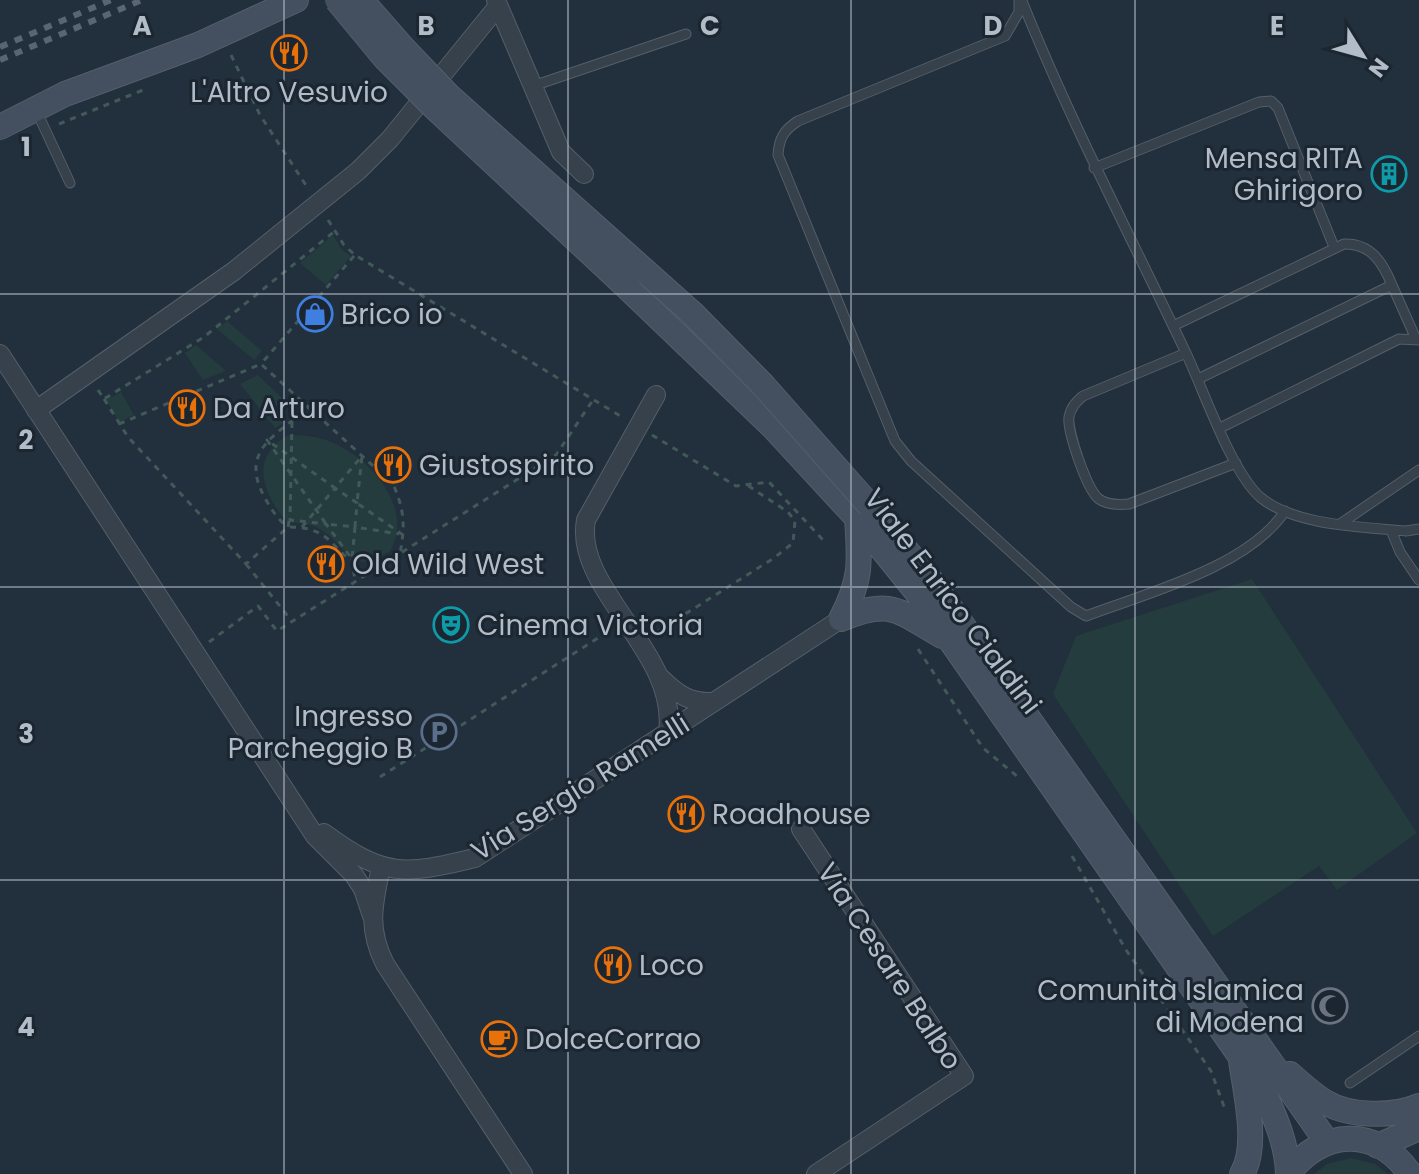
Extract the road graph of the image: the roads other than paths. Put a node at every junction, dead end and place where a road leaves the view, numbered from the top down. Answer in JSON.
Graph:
{"nodes":[{"id":1,"x":296,"y":0,"type":"edge"},
{"id":2,"x":337,"y":0,"type":"edge"},
{"id":3,"x":361,"y":0,"type":"edge"},
{"id":4,"x":1020,"y":0,"type":"edge"},
{"id":5,"x":497,"y":3,"type":"edge"},
{"id":6,"x":686,"y":34,"type":"dead end"},
{"id":7,"x":533,"y":86,"type":"junction"},
{"id":8,"x":35,"y":109,"type":"junction"},
{"id":9,"x":0,"y":127,"type":"edge"},
{"id":10,"x":1094,"y":168,"type":"junction"},
{"id":11,"x":584,"y":174,"type":"dead end"},
{"id":12,"x":70,"y":183,"type":"dead end"},
{"id":13,"x":1334,"y":247,"type":"junction"},
{"id":14,"x":1392,"y":285,"type":"junction"},
{"id":15,"x":1173,"y":326,"type":"junction"},
{"id":16,"x":1417,"y":340,"type":"edge"},
{"id":17,"x":1186,"y":353,"type":"junction"},
{"id":18,"x":0,"y":354,"type":"edge"},
{"id":19,"x":1198,"y":379,"type":"junction"},
{"id":20,"x":656,"y":395,"type":"dead end"},
{"id":21,"x":36,"y":410,"type":"junction"},
{"id":22,"x":1220,"y":428,"type":"junction"},
{"id":23,"x":1236,"y":463,"type":"junction"},
{"id":24,"x":1419,"y":470,"type":"edge"},
{"id":25,"x":1285,"y":511,"type":"junction"},
{"id":26,"x":863,"y":512,"type":"junction"},
{"id":27,"x":1340,"y":524,"type":"junction"},
{"id":28,"x":1419,"y":529,"type":"edge"},
{"id":29,"x":1391,"y":530,"type":"junction"},
{"id":30,"x":1419,"y":580,"type":"edge"},
{"id":31,"x":841,"y":619,"type":"junction"},
{"id":32,"x":951,"y":641,"type":"junction"},
{"id":33,"x":661,"y":678,"type":"junction"},
{"id":34,"x":714,"y":702,"type":"junction"},
{"id":35,"x":668,"y":732,"type":"junction"},
{"id":36,"x":306,"y":819,"type":"junction"},
{"id":37,"x":801,"y":829,"type":"dead end"},
{"id":38,"x":381,"y":867,"type":"junction"},
{"id":39,"x":372,"y":916,"type":"junction"},
{"id":40,"x":1419,"y":1036,"type":"edge"},
{"id":41,"x":1251,"y":1052,"type":"junction"},
{"id":42,"x":1350,"y":1083,"type":"dead end"},
{"id":43,"x":1419,"y":1106,"type":"edge"},
{"id":44,"x":1419,"y":1128,"type":"edge"},
{"id":45,"x":1327,"y":1142,"type":"junction"},
{"id":46,"x":1378,"y":1146,"type":"junction"},
{"id":47,"x":523,"y":1174,"type":"edge"},
{"id":48,"x":816,"y":1174,"type":"edge"},
{"id":49,"x":1242,"y":1174,"type":"edge"},
{"id":50,"x":1288,"y":1174,"type":"edge"},
{"id":51,"x":1410,"y":1174,"type":"edge"}],
"edges":[{"from":1,"to":8,"type":"main road"},
{"from":2,"to":26,"type":"main road","name":"Viale Enrico Cialdini","bridge":true},
{"from":3,"to":26,"type":"main road","name":"Viale Enrico Cialdini","bridge":true},
{"from":4,"to":10,"type":"lane"},
{"from":4,"to":25,"type":"lane"},
{"from":5,"to":7,"type":"street"},
{"from":5,"to":21,"type":"street"},
{"from":6,"to":7,"type":"lane"},
{"from":7,"to":11,"type":"street"},
{"from":8,"to":9,"type":"main road"},
{"from":8,"to":12,"type":"lane"},
{"from":10,"to":13,"type":"lane"},
{"from":10,"to":15,"type":"lane"},
{"from":13,"to":14,"type":"lane"},
{"from":13,"to":15,"type":"lane"},
{"from":14,"to":16,"type":"lane"},
{"from":14,"to":19,"type":"lane"},
{"from":15,"to":17,"type":"lane"},
{"from":16,"to":22,"type":"lane"},
{"from":17,"to":19,"type":"lane"},
{"from":17,"to":23,"type":"lane"},
{"from":18,"to":21,"type":"street","name":"Via Sergio Ramelli"},
{"from":19,"to":22,"type":"lane"},
{"from":20,"to":33,"type":"street"},
{"from":21,"to":36,"type":"street","name":"Via Sergio Ramelli"},
{"from":22,"to":23,"type":"lane"},
{"from":23,"to":25,"type":"lane"},
{"from":24,"to":27,"type":"lane"},
{"from":25,"to":27,"type":"lane"},
{"from":26,"to":31,"type":"main road"},
{"from":26,"to":32,"type":"main road","name":"Viale Enrico Cialdini"},
{"from":26,"to":41,"type":"main road","name":"Viale Enrico Cialdini"},
{"from":27,"to":29,"type":"lane"},
{"from":28,"to":29,"type":"lane"},
{"from":29,"to":30,"type":"lane"},
{"from":31,"to":32,"type":"main road"},
{"from":31,"to":34,"type":"street","name":"Via Sergio Ramelli"},
{"from":32,"to":41,"type":"main road","name":"Viale Enrico Cialdini"},
{"from":33,"to":34,"type":"street"},
{"from":33,"to":35,"type":"street"},
{"from":34,"to":35,"type":"street","name":"Via Sergio Ramelli"},
{"from":35,"to":38,"type":"street","name":"Via Sergio Ramelli"},
{"from":36,"to":38,"type":"street","name":"Via Sergio Ramelli"},
{"from":36,"to":39,"type":"street","name":"Via Sergio Ramelli"},
{"from":37,"to":48,"type":"street","name":"Via Cesare Balbo"},
{"from":38,"to":39,"type":"street"},
{"from":39,"to":47,"type":"street"},
{"from":40,"to":42,"type":"lane"},
{"from":41,"to":43,"type":"main road"},
{"from":41,"to":45,"type":"main road","name":"Viale Enrico Cialdini"},
{"from":41,"to":49,"type":"main road"},
{"from":41,"to":50,"type":"main road","name":"Viale Enrico Cialdini"},
{"from":44,"to":46,"type":"main road"},
{"from":45,"to":46,"type":"main road"},
{"from":45,"to":50,"type":"main road"},
{"from":46,"to":51,"type":"main road"}]}
